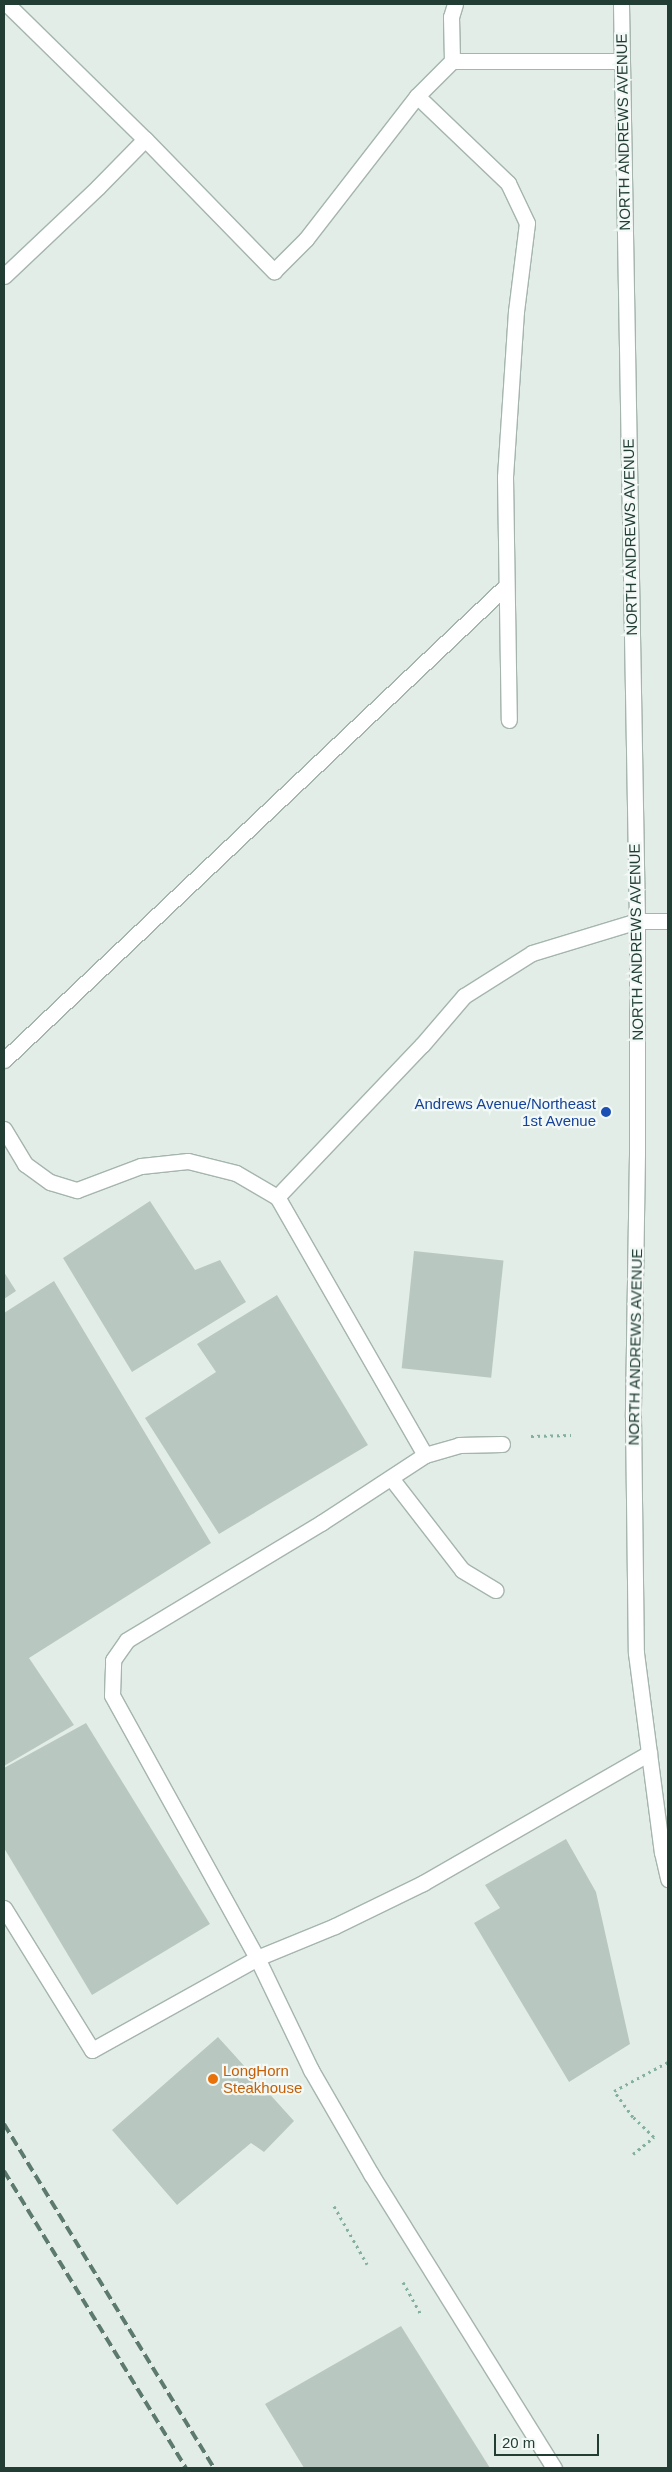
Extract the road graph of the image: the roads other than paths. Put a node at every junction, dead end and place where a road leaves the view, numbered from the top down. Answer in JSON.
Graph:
{"nodes":[{"id":1,"x":7,"y":4,"type":"edge"},
{"id":2,"x":455,"y":4,"type":"edge"},
{"id":3,"x":621,"y":4,"type":"edge"},
{"id":4,"x":452,"y":61,"type":"junction"},
{"id":5,"x":622,"y":61,"type":"junction"},
{"id":6,"x":417,"y":96,"type":"junction"},
{"id":7,"x":145,"y":139,"type":"junction"},
{"id":8,"x":4,"y":276,"type":"edge"},
{"id":9,"x":506,"y":586,"type":"junction"},
{"id":10,"x":509,"y":720,"type":"dead end"},
{"id":11,"x":637,"y":921,"type":"junction"},
{"id":12,"x":668,"y":921,"type":"edge"},
{"id":13,"x":4,"y":1060,"type":"edge"},
{"id":14,"x":4,"y":1129,"type":"edge"},
{"id":15,"x":277,"y":1197,"type":"junction"},
{"id":16,"x":502,"y":1444,"type":"dead end"},
{"id":17,"x":425,"y":1455,"type":"junction"},
{"id":18,"x":390,"y":1478,"type":"junction"},
{"id":19,"x":495,"y":1590,"type":"dead end"},
{"id":20,"x":649,"y":1754,"type":"junction"},
{"id":21,"x":668,"y":1879,"type":"edge"},
{"id":22,"x":4,"y":1908,"type":"edge"},
{"id":23,"x":257,"y":1958,"type":"junction"},
{"id":24,"x":554,"y":2468,"type":"edge"}],
"edges":[{"from":1,"to":7,"type":"main road"},
{"from":2,"to":4,"type":"main road"},
{"from":3,"to":5,"type":"main road","name":"NORTH ANDREWS AVENUE"},
{"from":4,"to":5,"type":"main road"},
{"from":4,"to":6,"type":"main road"},
{"from":5,"to":11,"type":"main road","name":"NORTH ANDREWS AVENUE"},
{"from":6,"to":7,"type":"main road"},
{"from":6,"to":9,"type":"main road"},
{"from":7,"to":8,"type":"main road"},
{"from":9,"to":10,"type":"main road"},
{"from":9,"to":13,"type":"main road"},
{"from":11,"to":12,"type":"main road"},
{"from":11,"to":15,"type":"main road"},
{"from":11,"to":20,"type":"main road","name":"NORTH ANDREWS AVENUE"},
{"from":14,"to":15,"type":"main road"},
{"from":15,"to":17,"type":"main road"},
{"from":16,"to":17,"type":"main road"},
{"from":17,"to":18,"type":"main road"},
{"from":18,"to":19,"type":"main road"},
{"from":18,"to":23,"type":"main road"},
{"from":20,"to":21,"type":"main road","name":"NORTH ANDREWS AVENUE"},
{"from":20,"to":23,"type":"main road"},
{"from":22,"to":23,"type":"main road"},
{"from":23,"to":24,"type":"main road"}]}
